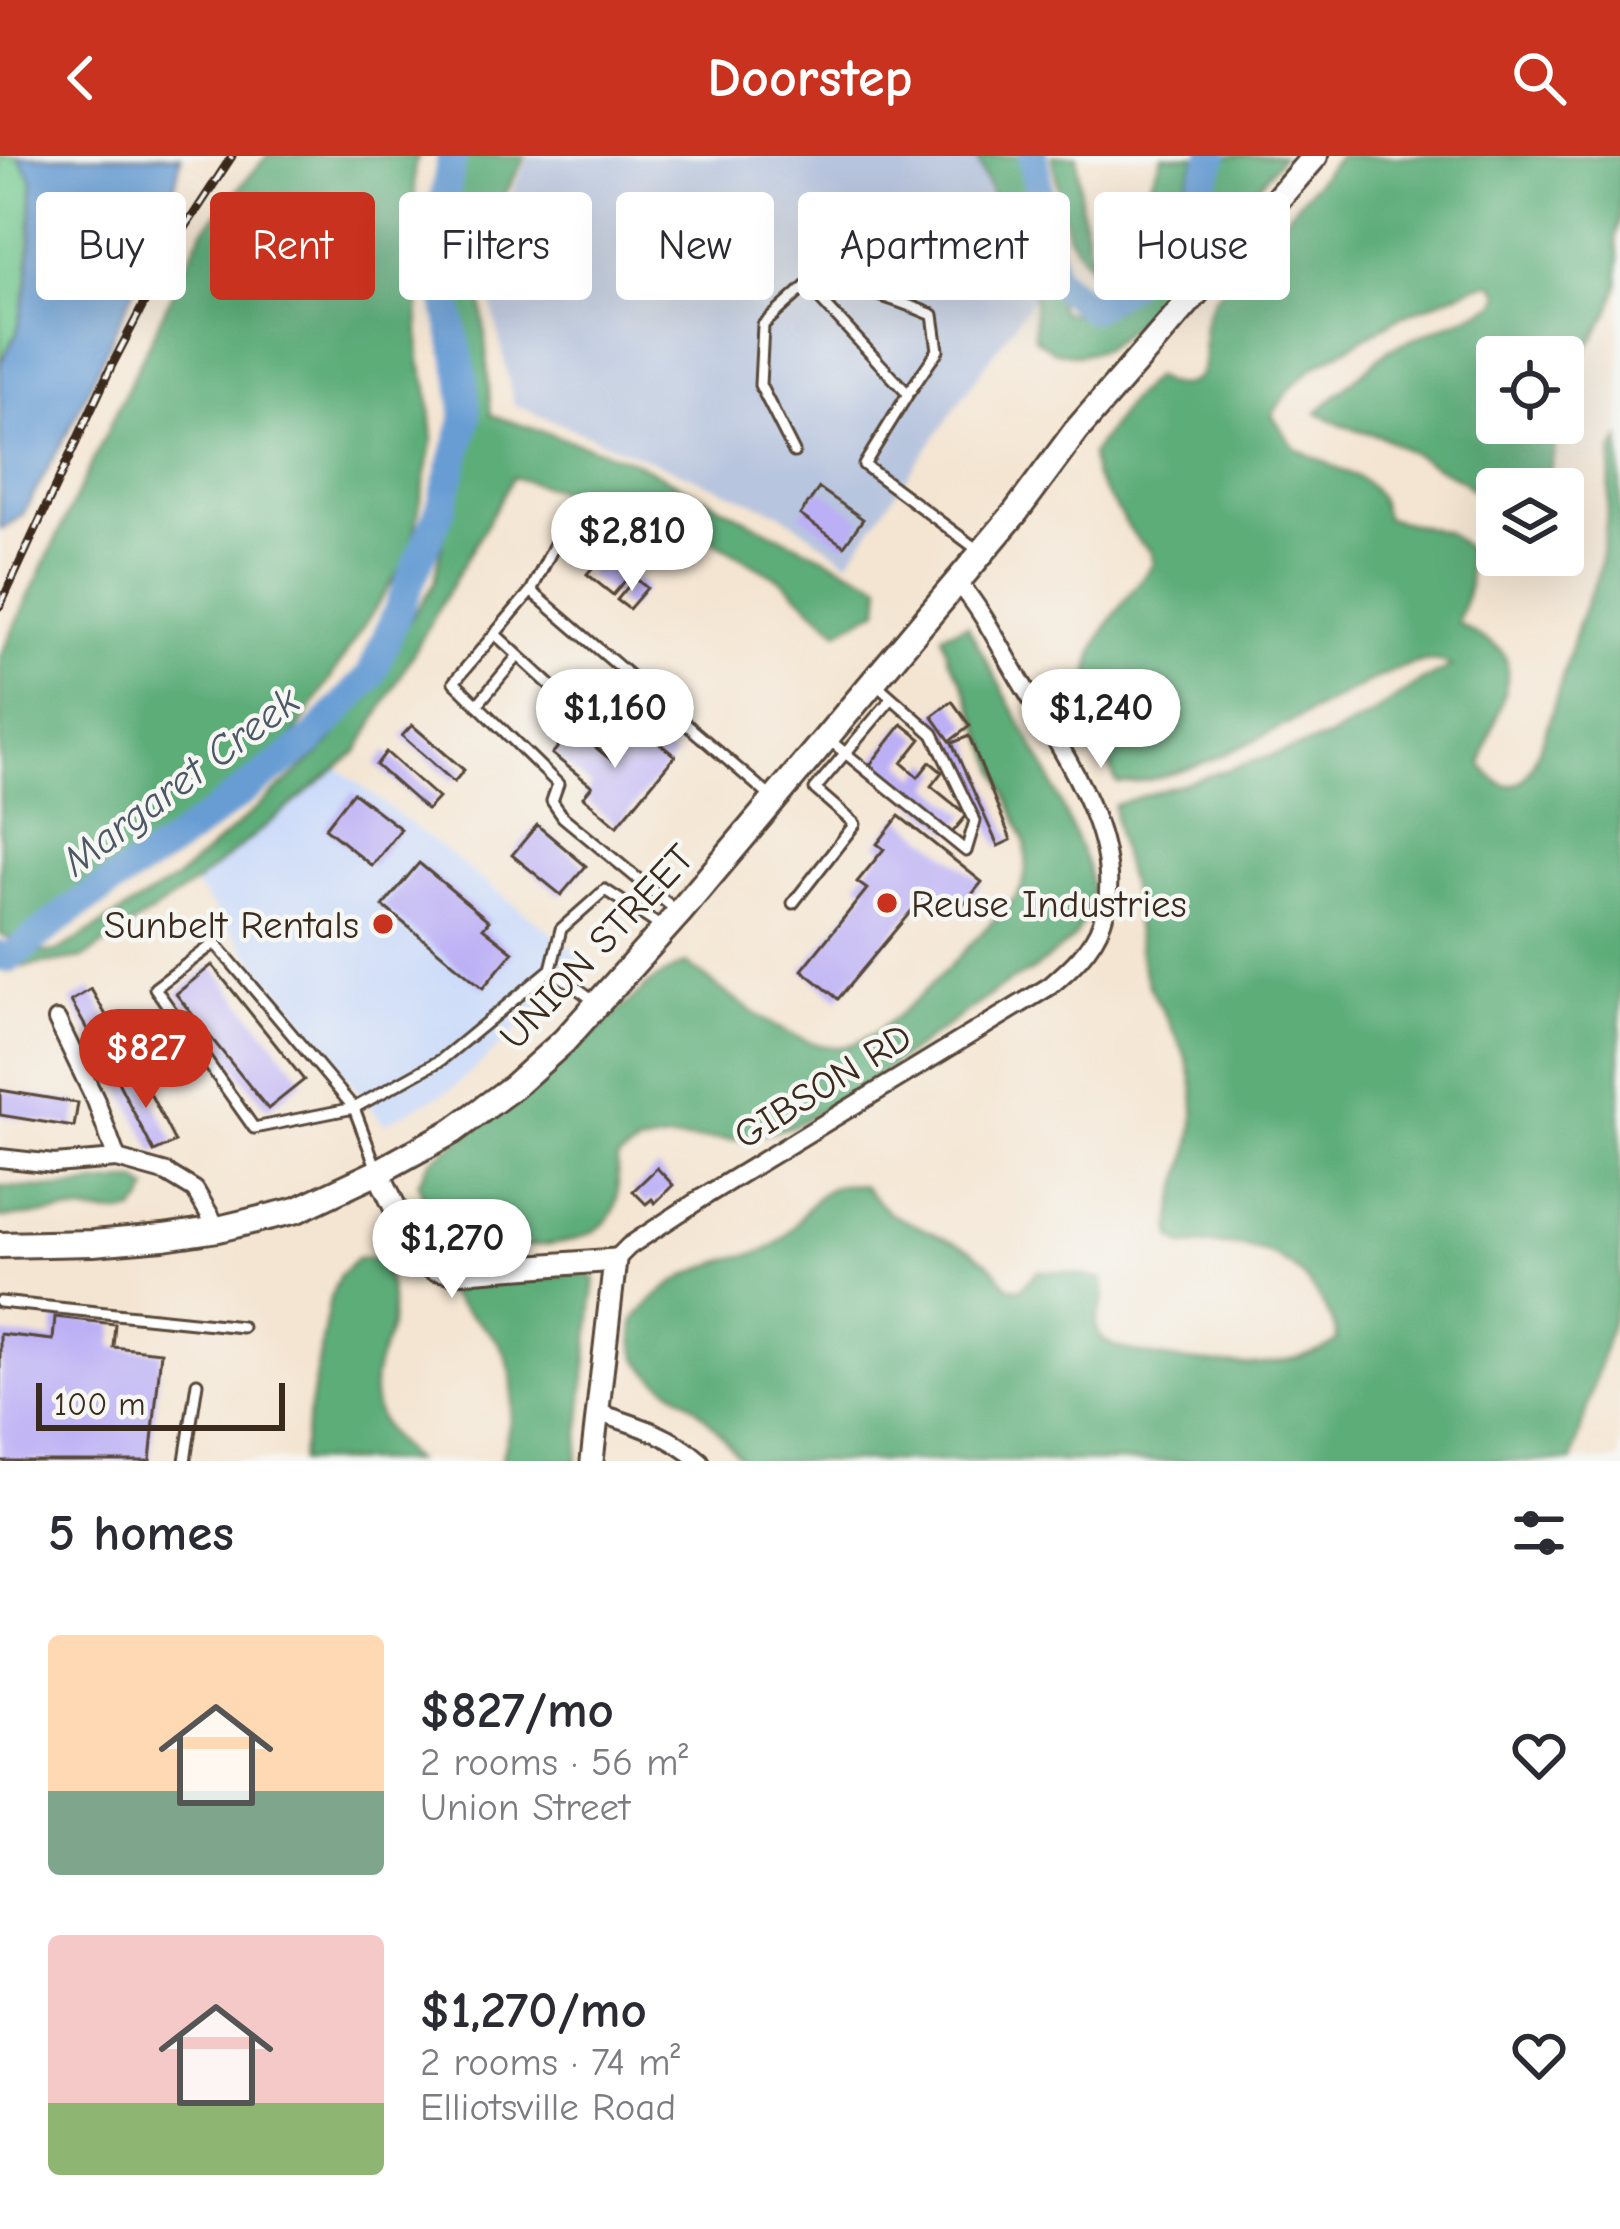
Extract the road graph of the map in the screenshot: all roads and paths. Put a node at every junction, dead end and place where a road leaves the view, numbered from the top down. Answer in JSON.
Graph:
{"nodes":[{"id":1,"x":1315,"y":156,"type":"edge"},
{"id":2,"x":798,"y":294,"type":"edge"},
{"id":3,"x":821,"y":300,"type":"edge"},
{"id":4,"x":897,"y":300,"type":"edge"},
{"id":5,"x":908,"y":394,"type":"junction"},
{"id":6,"x":794,"y":452,"type":"dead end"},
{"id":7,"x":641,"y":549,"type":"dead end"},
{"id":8,"x":982,"y":553,"type":"junction"},
{"id":9,"x":958,"y":582,"type":"junction"},
{"id":10,"x":531,"y":591,"type":"junction"},
{"id":11,"x":495,"y":634,"type":"junction"},
{"id":12,"x":517,"y":657,"type":"junction"},
{"id":13,"x":883,"y":690,"type":"junction"},
{"id":14,"x":477,"y":705,"type":"junction"},
{"id":15,"x":613,"y":743,"type":"dead end"},
{"id":16,"x":837,"y":746,"type":"junction"},
{"id":17,"x":807,"y":782,"type":"junction"},
{"id":18,"x":776,"y":801,"type":"junction"},
{"id":19,"x":793,"y":903,"type":"dead end"},
{"id":20,"x":672,"y":921,"type":"junction"},
{"id":21,"x":551,"y":969,"type":"junction"},
{"id":22,"x":596,"y":1002,"type":"junction"},
{"id":23,"x":56,"y":1020,"type":"dead end"},
{"id":24,"x":354,"y":1108,"type":"junction"},
{"id":25,"x":0,"y":1158,"type":"edge"},
{"id":26,"x":117,"y":1159,"type":"junction"},
{"id":27,"x":377,"y":1172,"type":"junction"},
{"id":28,"x":218,"y":1229,"type":"junction"},
{"id":29,"x":0,"y":1245,"type":"edge"},
{"id":30,"x":615,"y":1260,"type":"junction"},
{"id":31,"x":0,"y":1302,"type":"edge"},
{"id":32,"x":242,"y":1327,"type":"dead end"},
{"id":33,"x":197,"y":1383,"type":"dead end"},
{"id":34,"x":599,"y":1413,"type":"junction"},
{"id":35,"x":185,"y":1461,"type":"edge"},
{"id":36,"x":592,"y":1461,"type":"edge"},
{"id":37,"x":700,"y":1461,"type":"edge"}],
"edges":[{"from":1,"to":8,"type":"main road","name":"UNION STREET"},
{"from":2,"to":6,"type":"lane"},
{"from":3,"to":5,"type":"lane"},
{"from":4,"to":5,"type":"lane"},
{"from":5,"to":8,"type":"lane"},
{"from":7,"to":10,"type":"lane"},
{"from":8,"to":9,"type":"main road","name":"UNION STREET"},
{"from":9,"to":13,"type":"main road","name":"UNION STREET"},
{"from":9,"to":30,"type":"street","name":"GIBSON RD"},
{"from":10,"to":11,"type":"lane"},
{"from":10,"to":18,"type":"lane"},
{"from":11,"to":12,"type":"lane"},
{"from":11,"to":14,"type":"lane"},
{"from":12,"to":14,"type":"lane"},
{"from":12,"to":15,"type":"lane"},
{"from":13,"to":16,"type":"main road","name":"UNION STREET"},
{"from":13,"to":16,"type":"lane"},
{"from":14,"to":20,"type":"lane"},
{"from":16,"to":17,"type":"main road","name":"UNION STREET"},
{"from":17,"to":18,"type":"main road","name":"UNION STREET"},
{"from":17,"to":19,"type":"lane"},
{"from":18,"to":20,"type":"main road","name":"UNION STREET"},
{"from":20,"to":21,"type":"lane"},
{"from":20,"to":22,"type":"main road","name":"UNION STREET"},
{"from":21,"to":22,"type":"lane"},
{"from":21,"to":24,"type":"lane"},
{"from":22,"to":27,"type":"main road","name":"UNION STREET"},
{"from":23,"to":26,"type":"street"},
{"from":24,"to":24,"type":"lane"},
{"from":24,"to":27,"type":"lane"},
{"from":25,"to":26,"type":"street"},
{"from":26,"to":28,"type":"street"},
{"from":27,"to":28,"type":"main road","name":"UNION STREET"},
{"from":27,"to":30,"type":"street"},
{"from":28,"to":29,"type":"main road","name":"UNION STREET"},
{"from":30,"to":34,"type":"street"},
{"from":31,"to":32,"type":"lane"},
{"from":33,"to":35,"type":"lane"},
{"from":34,"to":36,"type":"street"},
{"from":34,"to":37,"type":"street"}]}
